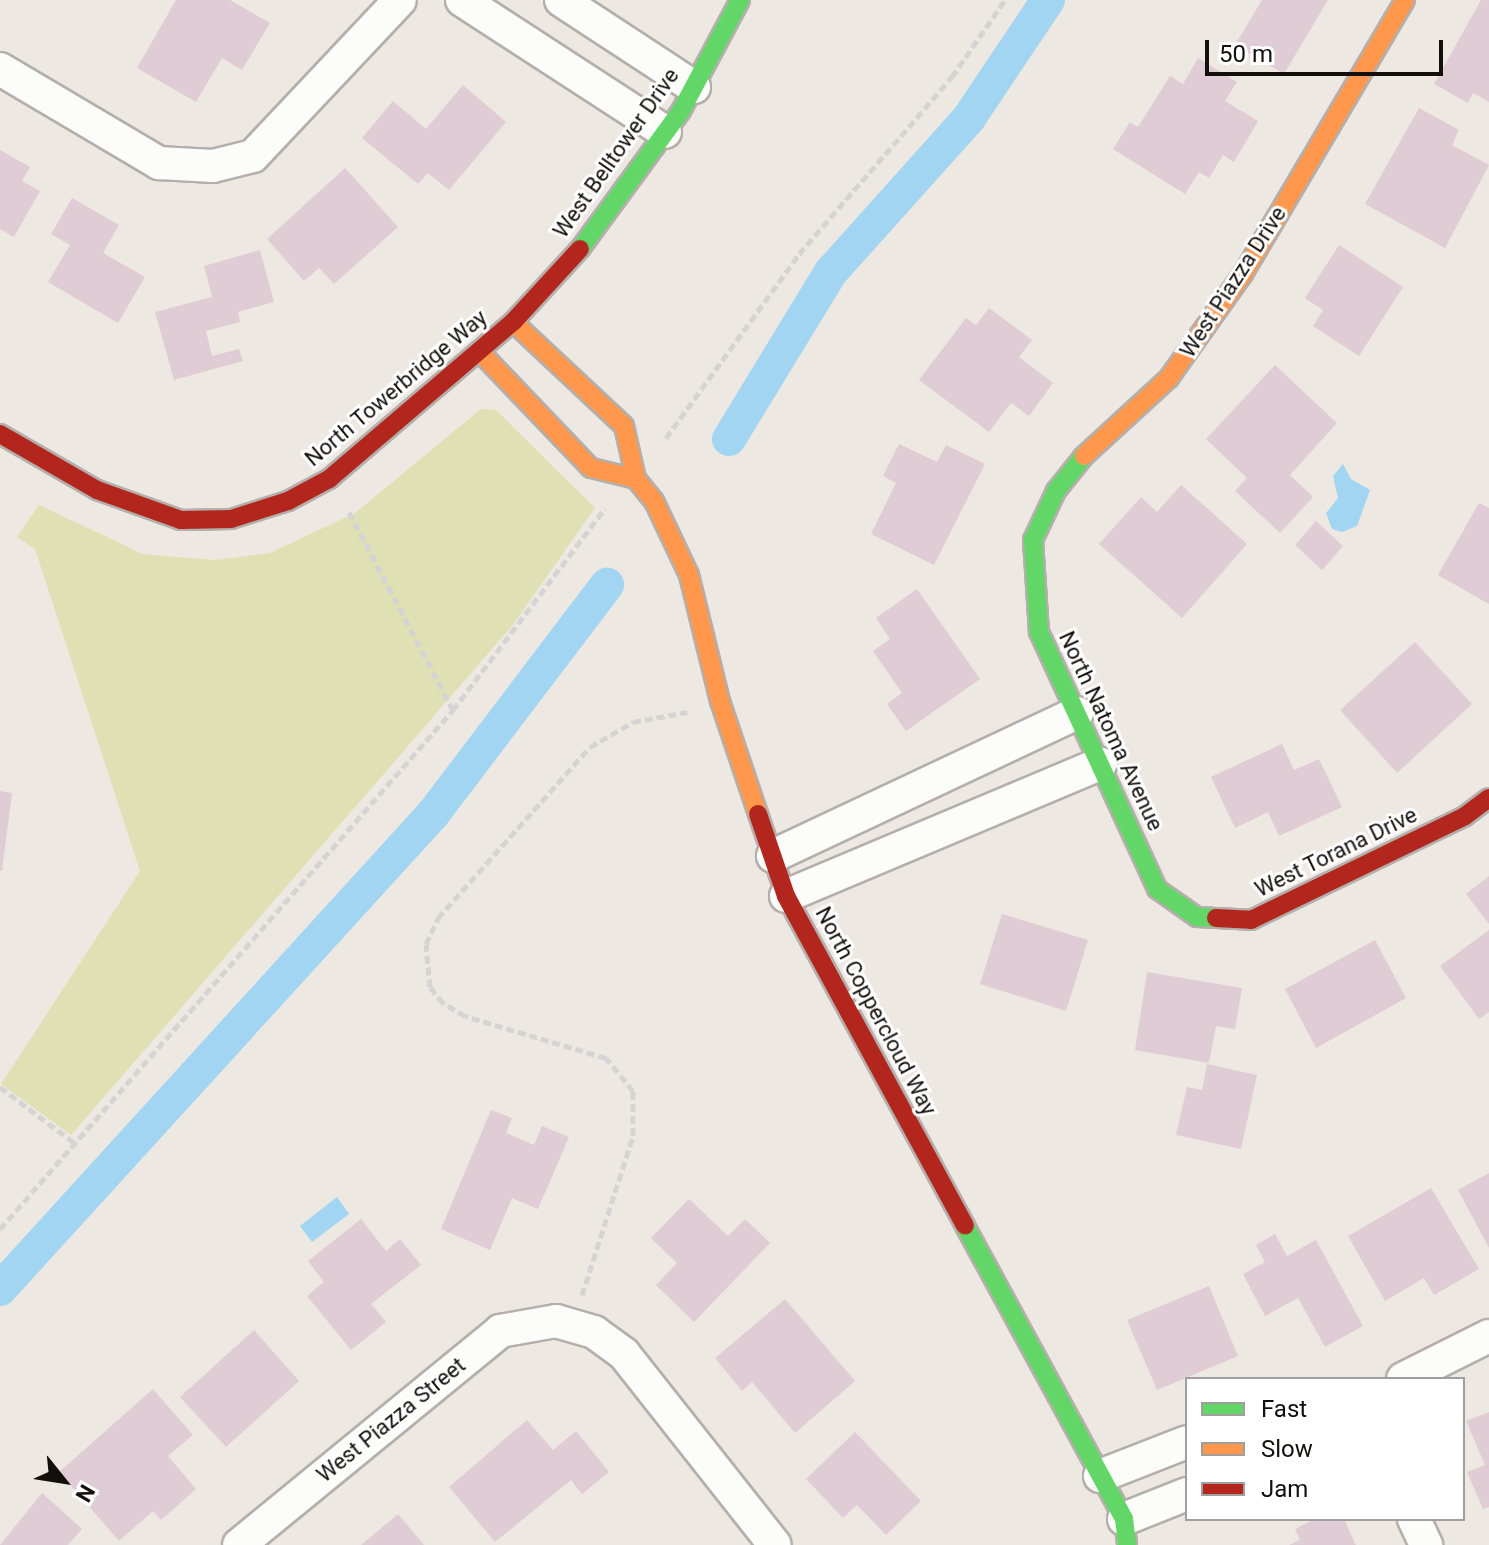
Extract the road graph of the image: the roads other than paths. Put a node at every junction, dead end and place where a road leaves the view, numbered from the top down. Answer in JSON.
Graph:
{"nodes":[{"id":1,"x":400,"y":0,"type":"edge"},
{"id":2,"x":462,"y":0,"type":"edge"},
{"id":3,"x":561,"y":0,"type":"edge"},
{"id":4,"x":740,"y":0,"type":"edge"},
{"id":5,"x":1405,"y":0,"type":"edge"},
{"id":6,"x":0,"y":69,"type":"edge"},
{"id":7,"x":694,"y":87,"type":"junction"},
{"id":8,"x":665,"y":132,"type":"junction"},
{"id":9,"x":513,"y":322,"type":"junction"},
{"id":10,"x":479,"y":351,"type":"junction"},
{"id":11,"x":0,"y":434,"type":"edge"},
{"id":12,"x":636,"y":479,"type":"junction"},
{"id":13,"x":1033,"y":540,"type":"joint"},
{"id":14,"x":1077,"y":713,"type":"junction"},
{"id":15,"x":1100,"y":764,"type":"junction"},
{"id":16,"x":1489,"y":798,"type":"edge"},
{"id":17,"x":773,"y":856,"type":"junction"},
{"id":18,"x":786,"y":896,"type":"junction"},
{"id":19,"x":1197,"y":917,"type":"joint"},
{"id":20,"x":1489,"y":1336,"type":"edge"},
{"id":21,"x":1407,"y":1377,"type":"edge"},
{"id":22,"x":1185,"y":1443,"type":"edge"},
{"id":23,"x":1100,"y":1476,"type":"junction"},
{"id":24,"x":1185,"y":1495,"type":"edge"},
{"id":25,"x":1415,"y":1521,"type":"edge"},
{"id":26,"x":1125,"y":1532,"type":"edge"},
{"id":27,"x":239,"y":1545,"type":"edge"},
{"id":28,"x":775,"y":1545,"type":"edge"},
{"id":29,"x":1426,"y":1545,"type":"edge"}],
"edges":[{"from":1,"to":6,"type":"street"},
{"from":2,"to":8,"type":"street"},
{"from":3,"to":7,"type":"street"},
{"from":4,"to":7,"type":"street","name":"West Belltower Drive"},
{"from":5,"to":13,"type":"street","name":"West Piazza Drive"},
{"from":7,"to":8,"type":"street","name":"West Belltower Drive"},
{"from":8,"to":9,"type":"street","name":"West Belltower Drive"},
{"from":9,"to":10,"type":"street","name":"North Towerbridge Way"},
{"from":9,"to":12,"type":"street","name":"North Coppercloud Way"},
{"from":10,"to":11,"type":"street","name":"North Towerbridge Way"},
{"from":10,"to":12,"type":"street"},
{"from":12,"to":17,"type":"street","name":"North Coppercloud Way"},
{"from":13,"to":14,"type":"street","name":"North Natoma Avenue"},
{"from":14,"to":15,"type":"street","name":"North Natoma Avenue"},
{"from":14,"to":17,"type":"street"},
{"from":15,"to":18,"type":"street"},
{"from":15,"to":19,"type":"street","name":"North Natoma Avenue"},
{"from":16,"to":19,"type":"street","name":"West Torana Drive"},
{"from":17,"to":18,"type":"street","name":"North Coppercloud Way"},
{"from":18,"to":23,"type":"street","name":"North Coppercloud Way"},
{"from":20,"to":21,"type":"street"},
{"from":22,"to":23,"type":"street"},
{"from":23,"to":26,"type":"street","name":"North Coppercloud Way"},
{"from":24,"to":26,"type":"street"},
{"from":25,"to":29,"type":"street"},
{"from":27,"to":28,"type":"street","name":"West Piazza Street"}]}
